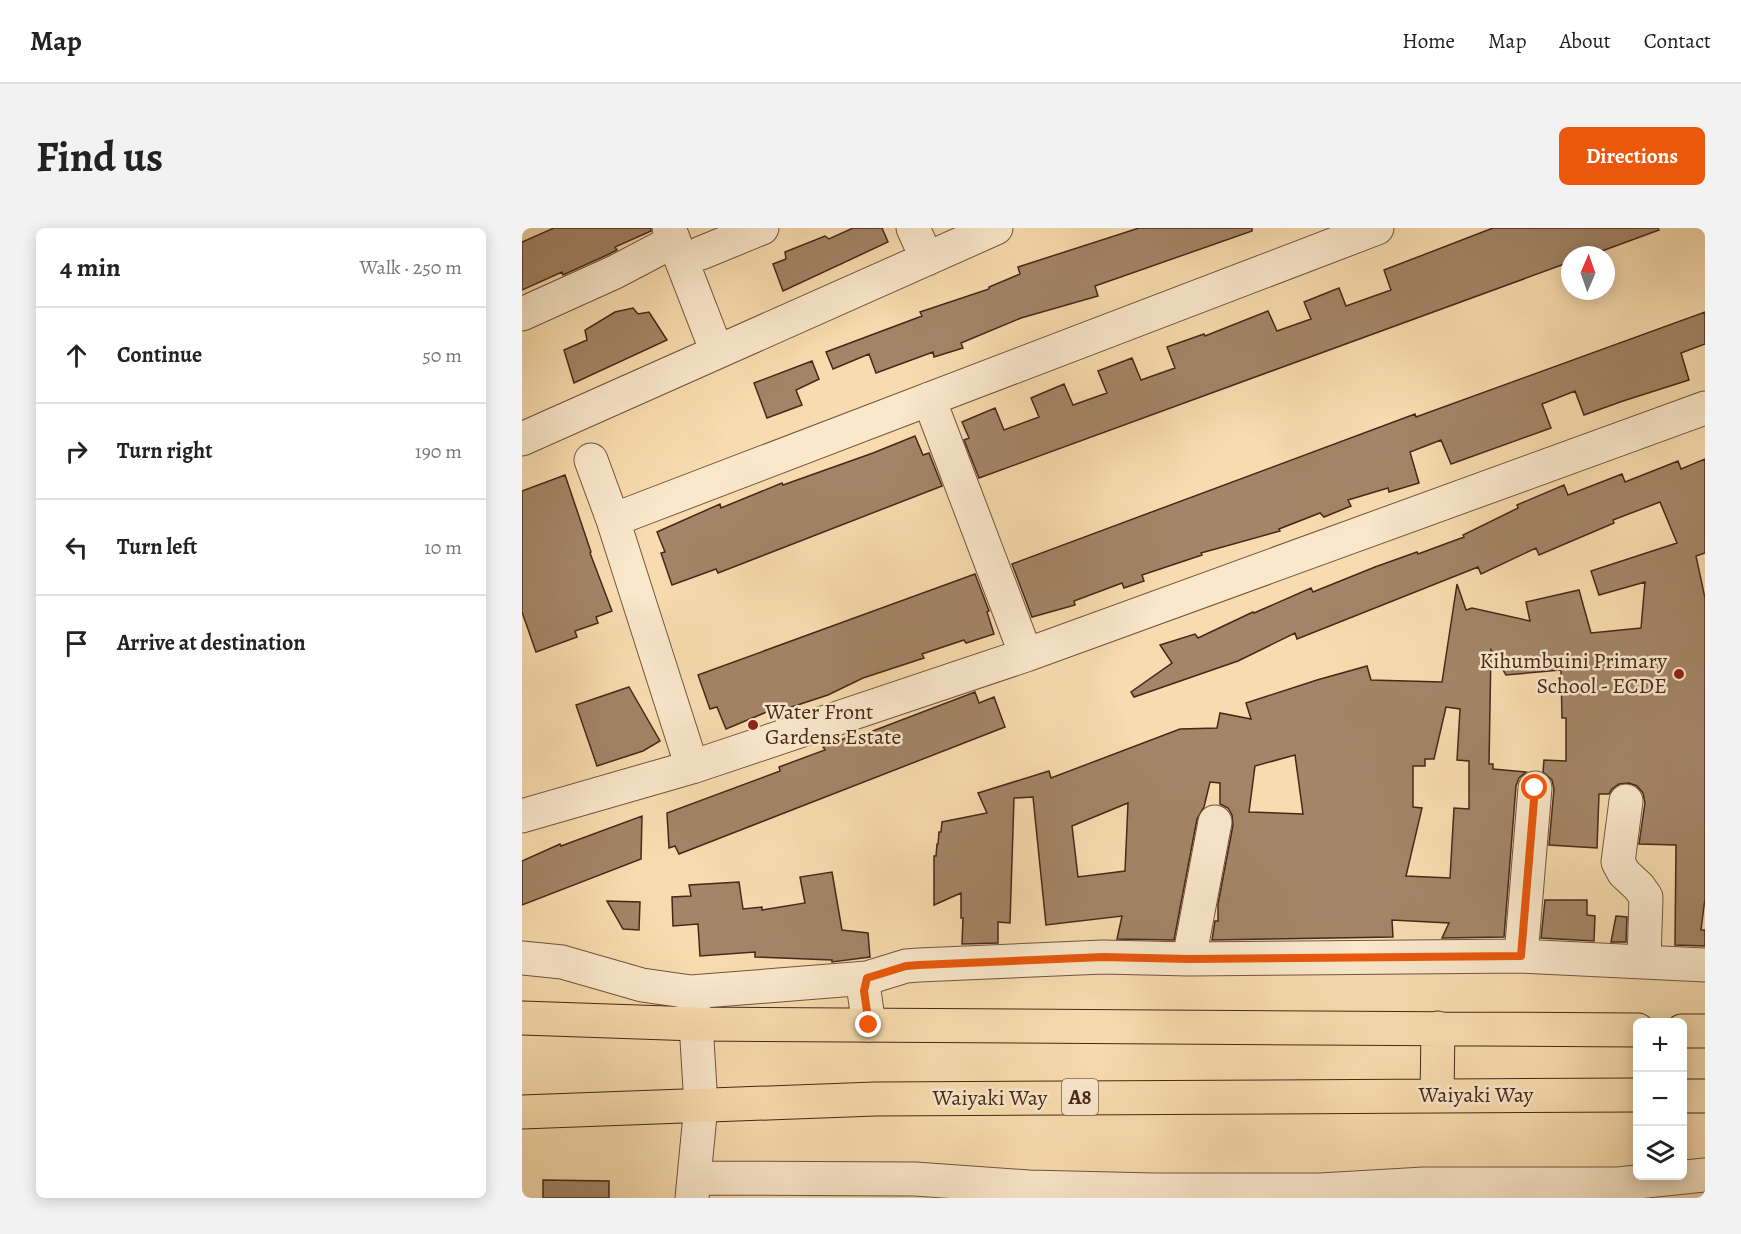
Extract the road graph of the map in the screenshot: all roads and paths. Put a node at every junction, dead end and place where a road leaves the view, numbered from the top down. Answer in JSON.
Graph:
{"nodes":[{"id":1,"x":762,"y":228,"type":"edge"},
{"id":2,"x":913,"y":228,"type":"edge"},
{"id":3,"x":996,"y":228,"type":"edge"},
{"id":4,"x":1377,"y":228,"type":"edge"},
{"id":5,"x":684,"y":237,"type":"edge"},
{"id":6,"x":927,"y":259,"type":"junction"},
{"id":7,"x":522,"y":314,"type":"edge"},
{"id":8,"x":727,"y":348,"type":"junction"},
{"id":9,"x":930,"y":399,"type":"junction"},
{"id":10,"x":1705,"y":408,"type":"edge"},
{"id":11,"x":522,"y":439,"type":"edge"},
{"id":12,"x":591,"y":460,"type":"dead end"},
{"id":13,"x":613,"y":520,"type":"junction"},
{"id":14,"x":1026,"y":655,"type":"junction"},
{"id":15,"x":692,"y":767,"type":"junction"},
{"id":16,"x":1535,"y":788,"type":"dead end"},
{"id":17,"x":1626,"y":801,"type":"dead end"},
{"id":18,"x":522,"y":816,"type":"edge"},
{"id":19,"x":1215,"y":822,"type":"dead end"},
{"id":20,"x":1521,"y":956,"type":"junction"},
{"id":21,"x":522,"y":958,"type":"edge"},
{"id":22,"x":1189,"y":959,"type":"junction"},
{"id":23,"x":1644,"y":961,"type":"junction"},
{"id":24,"x":1705,"y":965,"type":"edge"},
{"id":25,"x":867,"y":978,"type":"junction"},
{"id":26,"x":691,"y":992,"type":"junction"},
{"id":27,"x":522,"y":1018,"type":"edge"},
{"id":28,"x":696,"y":1024,"type":"junction"},
{"id":29,"x":869,"y":1025,"type":"junction"},
{"id":30,"x":1438,"y":1028,"type":"junction"},
{"id":31,"x":1633,"y":1030,"type":"edge"},
{"id":32,"x":1687,"y":1031,"type":"edge"},
{"id":33,"x":1705,"y":1031,"type":"edge"},
{"id":34,"x":1437,"y":1095,"type":"junction"},
{"id":35,"x":1633,"y":1095,"type":"edge"},
{"id":36,"x":1687,"y":1096,"type":"edge"},
{"id":37,"x":1705,"y":1096,"type":"edge"},
{"id":38,"x":701,"y":1105,"type":"junction"},
{"id":39,"x":522,"y":1112,"type":"edge"},
{"id":40,"x":1705,"y":1175,"type":"edge"},
{"id":41,"x":693,"y":1188,"type":"edge"},
{"id":42,"x":1003,"y":1192,"type":"edge"},
{"id":43,"x":1320,"y":1194,"type":"edge"}],
"edges":[{"from":1,"to":5,"type":"street"},
{"from":2,"to":6,"type":"street"},
{"from":3,"to":6,"type":"street"},
{"from":4,"to":9,"type":"street"},
{"from":5,"to":7,"type":"street"},
{"from":5,"to":8,"type":"street"},
{"from":6,"to":8,"type":"street"},
{"from":8,"to":11,"type":"street"},
{"from":9,"to":13,"type":"street"},
{"from":9,"to":14,"type":"street"},
{"from":10,"to":14,"type":"street"},
{"from":12,"to":13,"type":"street"},
{"from":13,"to":15,"type":"street"},
{"from":14,"to":15,"type":"street"},
{"from":15,"to":18,"type":"street"},
{"from":16,"to":20,"type":"street"},
{"from":17,"to":23,"type":"street"},
{"from":19,"to":22,"type":"street"},
{"from":20,"to":22,"type":"street"},
{"from":20,"to":23,"type":"street"},
{"from":21,"to":26,"type":"street"},
{"from":22,"to":25,"type":"street"},
{"from":23,"to":24,"type":"street"},
{"from":25,"to":26,"type":"street"},
{"from":25,"to":29,"type":"street"},
{"from":26,"to":28,"type":"street"},
{"from":27,"to":28,"type":"highway"},
{"from":28,"to":29,"type":"highway"},
{"from":28,"to":38,"type":"street"},
{"from":29,"to":30,"type":"highway"},
{"from":30,"to":31,"type":"highway"},
{"from":30,"to":34,"type":"highway"},
{"from":32,"to":33,"type":"highway"},
{"from":34,"to":35,"type":"highway","name":"Waiyaki Way","number":"A8"},
{"from":34,"to":38,"type":"highway","name":"Waiyaki Way","number":"A8"},
{"from":36,"to":37,"type":"highway"},
{"from":38,"to":39,"type":"highway","name":"Waiyaki Way","number":"A8"},
{"from":38,"to":41,"type":"street"},
{"from":40,"to":43,"type":"street"},
{"from":41,"to":42,"type":"street"},
{"from":42,"to":43,"type":"street"}]}
